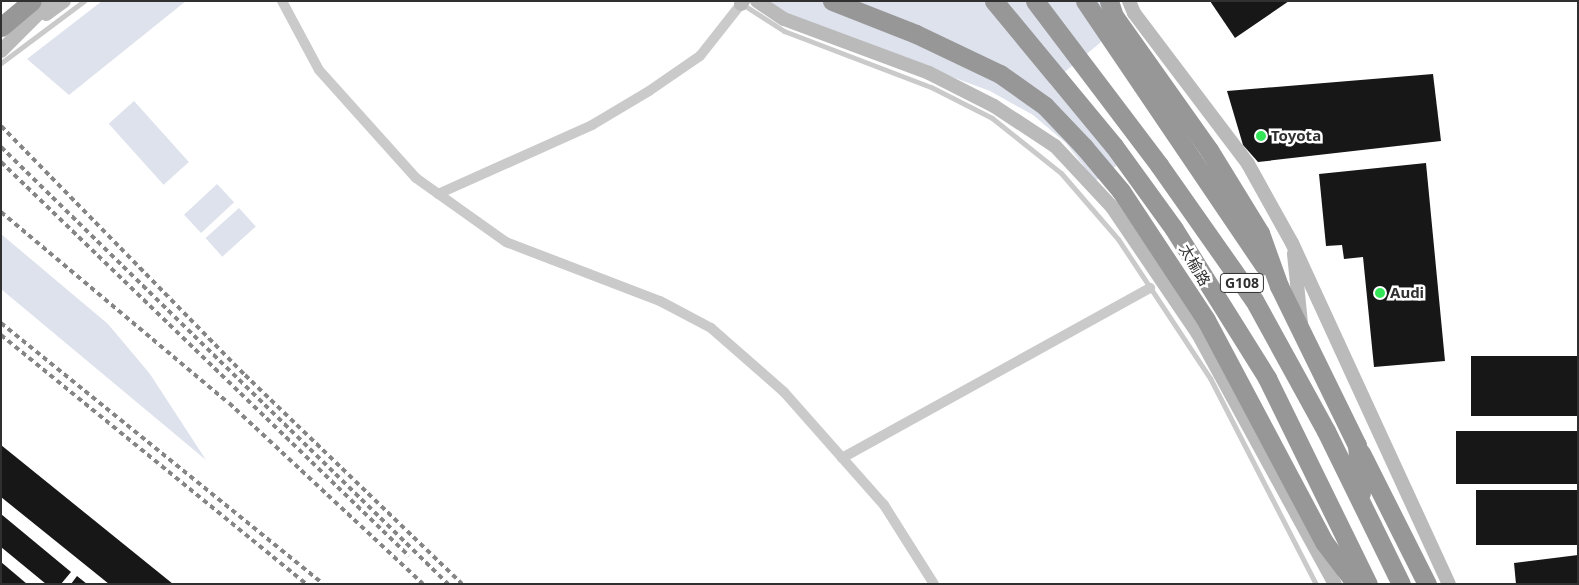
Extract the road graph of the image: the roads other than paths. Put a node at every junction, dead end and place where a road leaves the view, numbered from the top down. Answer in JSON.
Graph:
{"nodes":[{"id":1,"x":32,"y":1,"type":"edge"},
{"id":2,"x":51,"y":1,"type":"edge"},
{"id":3,"x":64,"y":1,"type":"edge"},
{"id":4,"x":84,"y":1,"type":"edge"},
{"id":5,"x":282,"y":1,"type":"edge"},
{"id":6,"x":757,"y":1,"type":"edge"},
{"id":7,"x":816,"y":1,"type":"edge"},
{"id":8,"x":832,"y":1,"type":"edge"},
{"id":9,"x":994,"y":1,"type":"edge"},
{"id":10,"x":1035,"y":1,"type":"edge"},
{"id":11,"x":1085,"y":1,"type":"edge"},
{"id":12,"x":1109,"y":1,"type":"edge"},
{"id":13,"x":1129,"y":1,"type":"edge"},
{"id":14,"x":741,"y":2,"type":"edge"},
{"id":15,"x":860,"y":13,"type":"junction"},
{"id":16,"x":8,"y":32,"type":"edge"},
{"id":17,"x":1,"y":51,"type":"edge"},
{"id":18,"x":1,"y":63,"type":"edge"},
{"id":19,"x":1184,"y":131,"type":"junction"},
{"id":20,"x":438,"y":194,"type":"junction"},
{"id":21,"x":1292,"y":243,"type":"junction"},
{"id":22,"x":1150,"y":288,"type":"junction"},
{"id":23,"x":1302,"y":333,"type":"junction"},
{"id":24,"x":1357,"y":445,"type":"junction"},
{"id":25,"x":842,"y":458,"type":"junction"},
{"id":26,"x":1362,"y":505,"type":"junction"},
{"id":27,"x":934,"y":584,"type":"edge"},
{"id":28,"x":1316,"y":584,"type":"edge"},
{"id":29,"x":1335,"y":584,"type":"edge"},
{"id":30,"x":1356,"y":584,"type":"edge"},
{"id":31,"x":1368,"y":584,"type":"edge"},
{"id":32,"x":1401,"y":584,"type":"edge"},
{"id":33,"x":1427,"y":584,"type":"edge"},
{"id":34,"x":1449,"y":584,"type":"edge"}],
"edges":[{"from":1,"to":16,"type":"highway"},
{"from":2,"to":16,"type":"main road"},
{"from":3,"to":16,"type":"main road"},
{"from":4,"to":18,"type":"lane"},
{"from":5,"to":20,"type":"street"},
{"from":6,"to":29,"type":"main road"},
{"from":7,"to":15,"type":"highway"},
{"from":8,"to":15,"type":"highway"},
{"from":9,"to":31,"type":"highway","name":"太榆路","number":"G108"},
{"from":10,"to":26,"type":"highway","name":"太榆路","number":"G108"},
{"from":11,"to":19,"type":"highway"},
{"from":12,"to":19,"type":"highway"},
{"from":13,"to":21,"type":"main road"},
{"from":14,"to":20,"type":"street"},
{"from":14,"to":22,"type":"lane"},
{"from":15,"to":30,"type":"highway"},
{"from":16,"to":17,"type":"main road"},
{"from":19,"to":23,"type":"highway"},
{"from":20,"to":25,"type":"street"},
{"from":21,"to":23,"type":"main road"},
{"from":21,"to":34,"type":"main road"},
{"from":22,"to":25,"type":"street"},
{"from":22,"to":28,"type":"lane"},
{"from":23,"to":24,"type":"highway"},
{"from":24,"to":26,"type":"highway"},
{"from":24,"to":33,"type":"highway"},
{"from":25,"to":27,"type":"street"},
{"from":26,"to":32,"type":"highway","name":"太榆路","number":"G108"}]}
